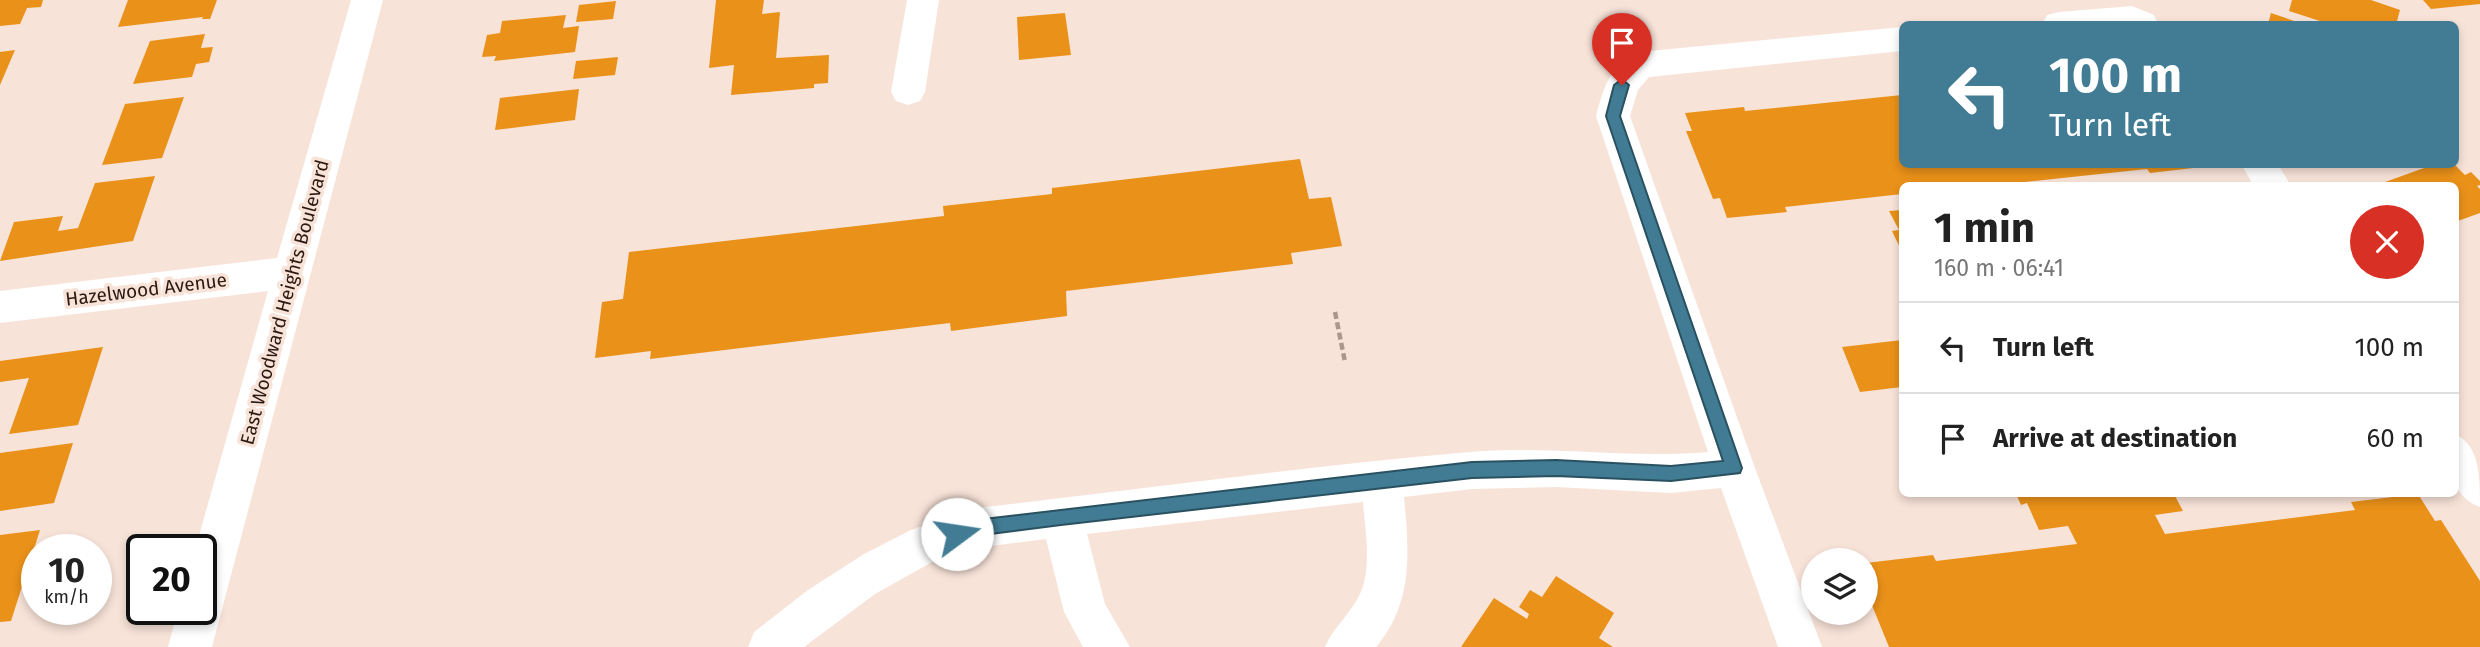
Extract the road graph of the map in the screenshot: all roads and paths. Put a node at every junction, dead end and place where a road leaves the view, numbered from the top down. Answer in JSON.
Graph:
{"nodes":[{"id":1,"x":367,"y":0,"type":"edge"},
{"id":2,"x":923,"y":0,"type":"edge"},
{"id":3,"x":2096,"y":21,"type":"edge"},
{"id":4,"x":2138,"y":21,"type":"edge"},
{"id":5,"x":1899,"y":39,"type":"edge"},
{"id":6,"x":908,"y":92,"type":"dead end"},
{"id":7,"x":293,"y":272,"type":"junction"},
{"id":8,"x":0,"y":307,"type":"edge"},
{"id":9,"x":1335,"y":312,"type":"dead end"},
{"id":10,"x":1345,"y":362,"type":"dead end"},
{"id":11,"x":2459,"y":458,"type":"edge"},
{"id":12,"x":1734,"y":468,"type":"junction"},
{"id":13,"x":1382,"y":480,"type":"junction"},
{"id":14,"x":2480,"y":488,"type":"edge"},
{"id":15,"x":1061,"y":517,"type":"junction"},
{"id":16,"x":217,"y":546,"type":"edge"},
{"id":17,"x":196,"y":625,"type":"edge"},
{"id":18,"x":190,"y":647,"type":"edge"},
{"id":19,"x":770,"y":647,"type":"edge"},
{"id":20,"x":1108,"y":647,"type":"edge"},
{"id":21,"x":1347,"y":647,"type":"edge"},
{"id":22,"x":1800,"y":647,"type":"edge"}],
"edges":[{"from":1,"to":7,"type":"street","name":"East Woodward Heights Boulevard"},
{"from":2,"to":6,"type":"street"},
{"from":3,"to":4,"type":"street"},
{"from":5,"to":12,"type":"street"},
{"from":7,"to":8,"type":"street","name":"Hazelwood Avenue"},
{"from":7,"to":16,"type":"street","name":"East Woodward Heights Boulevard"},
{"from":9,"to":10,"type":"path"},
{"from":11,"to":14,"type":"street"},
{"from":12,"to":13,"type":"street"},
{"from":12,"to":22,"type":"street"},
{"from":13,"to":15,"type":"street"},
{"from":13,"to":21,"type":"street"},
{"from":15,"to":19,"type":"street"},
{"from":15,"to":20,"type":"street"},
{"from":17,"to":18,"type":"street"}]}
